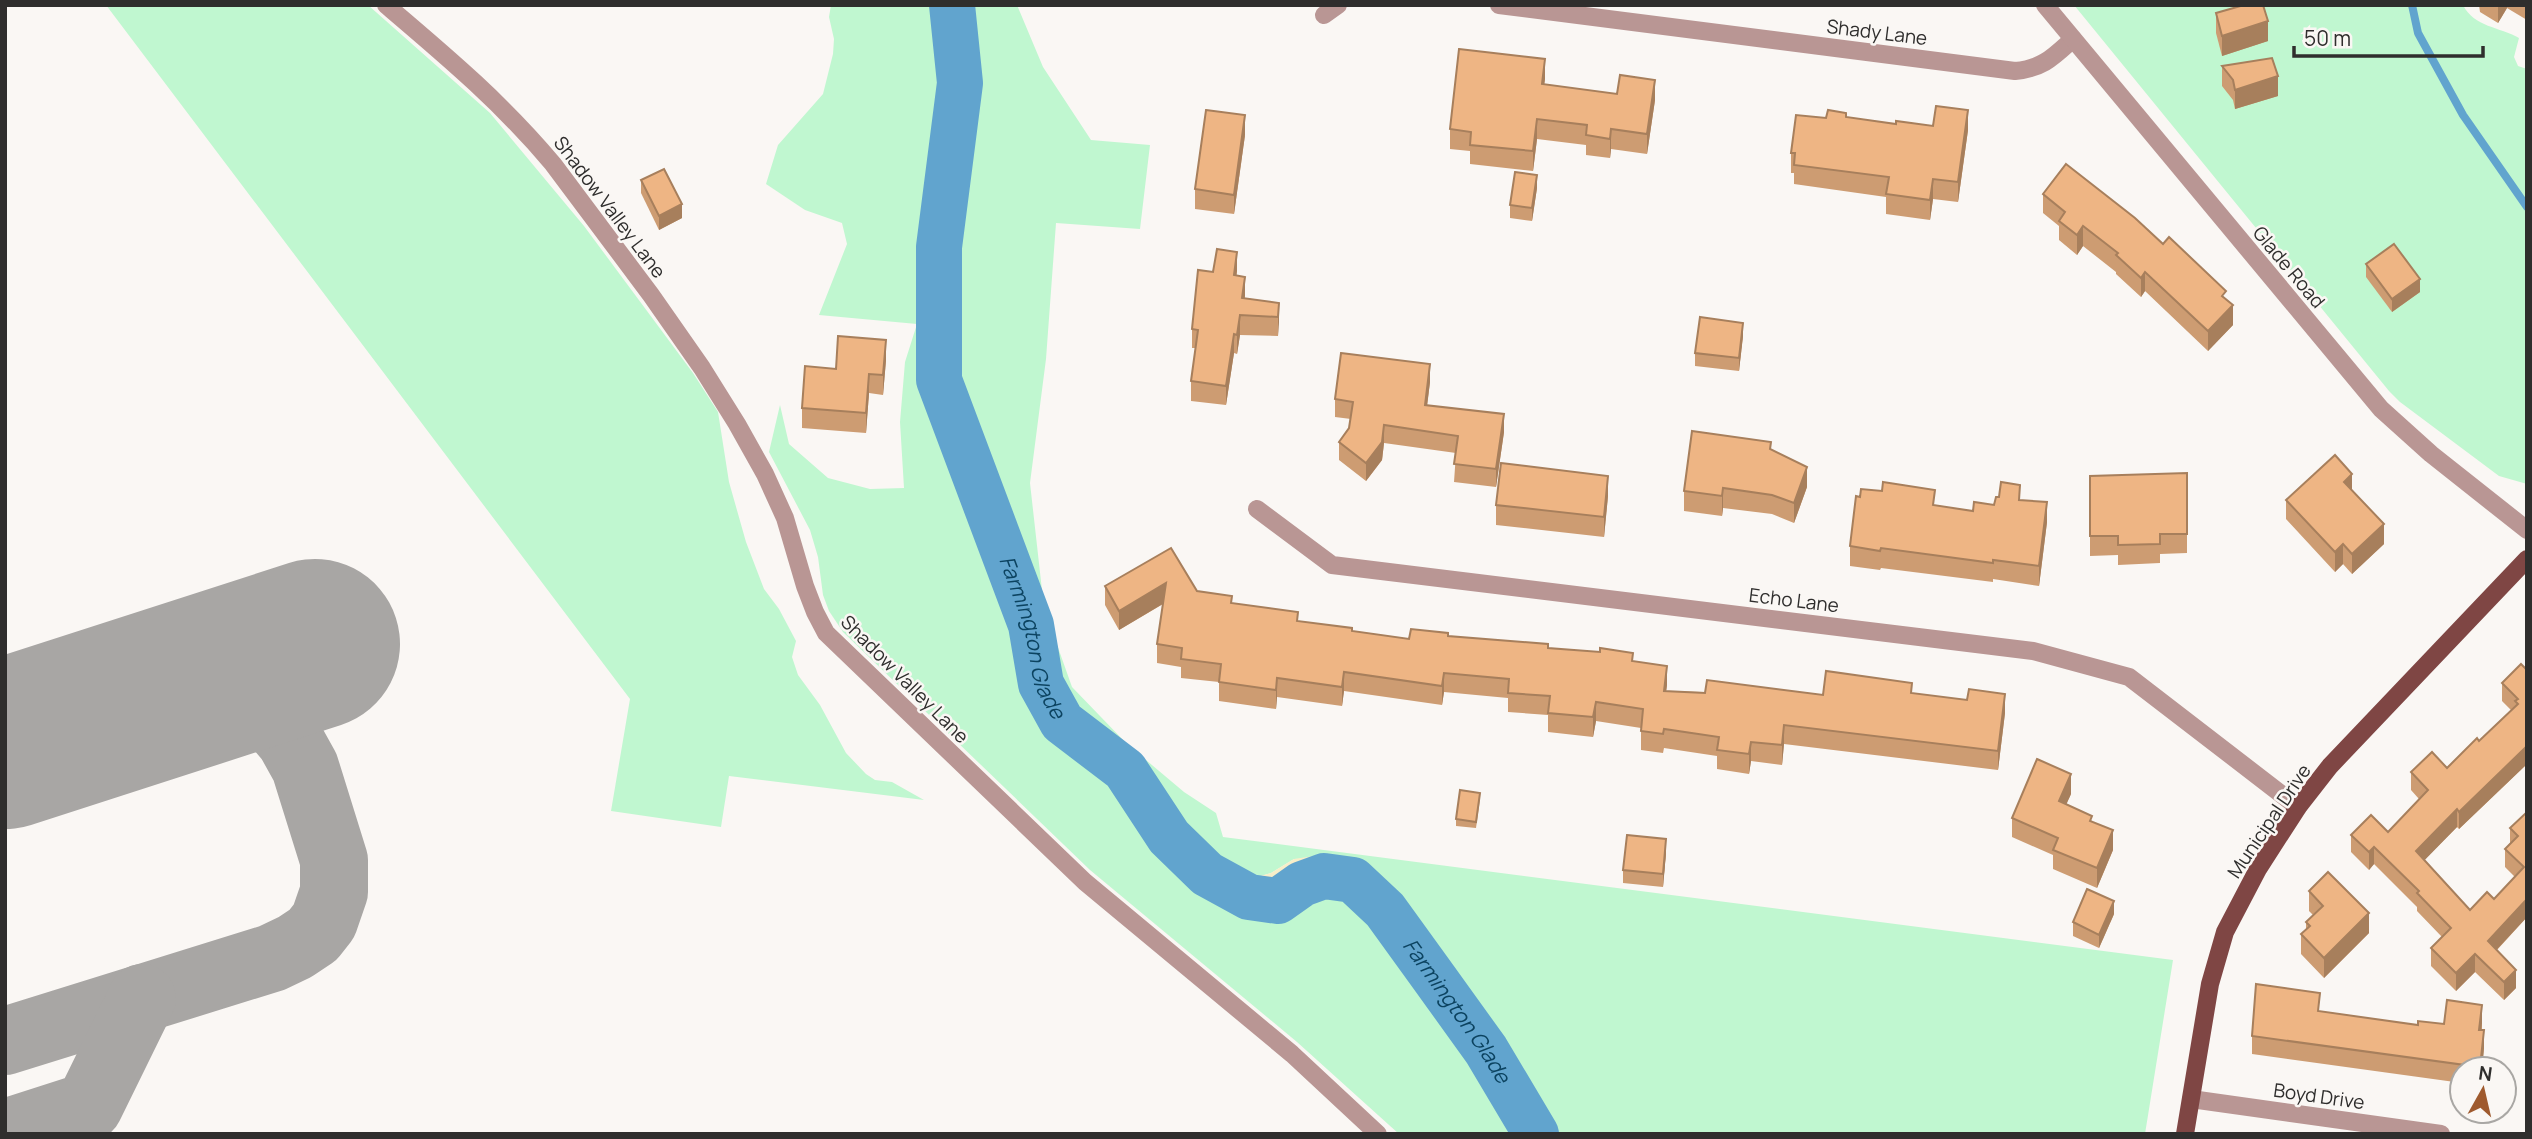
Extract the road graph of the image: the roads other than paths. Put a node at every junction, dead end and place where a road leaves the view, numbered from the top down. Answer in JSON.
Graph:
{"nodes":[{"id":1,"x":386,"y":5,"type":"edge"},
{"id":2,"x":1499,"y":5,"type":"edge"},
{"id":3,"x":2045,"y":5,"type":"edge"},
{"id":4,"x":2073,"y":39,"type":"junction"},
{"id":5,"x":1257,"y":509,"type":"dead end"},
{"id":6,"x":2527,"y":530,"type":"edge"},
{"id":7,"x":2527,"y":559,"type":"edge"},
{"id":8,"x":2298,"y":807,"type":"junction"},
{"id":9,"x":2191,"y":1099,"type":"junction"},
{"id":10,"x":1378,"y":1134,"type":"edge"},
{"id":11,"x":2185,"y":1134,"type":"edge"},
{"id":12,"x":2441,"y":1134,"type":"edge"}],
"edges":[{"from":1,"to":10,"type":"street","name":"Shadow Valley Lane"},
{"from":2,"to":4,"type":"street","name":"Shady Lane"},
{"from":3,"to":4,"type":"street","name":"Glade Road"},
{"from":4,"to":6,"type":"street","name":"Glade Road"},
{"from":5,"to":8,"type":"street","name":"Echo Lane"},
{"from":7,"to":8,"type":"main road","name":"Municipal Drive"},
{"from":8,"to":9,"type":"main road","name":"Municipal Drive"},
{"from":9,"to":11,"type":"main road","name":"Municipal Drive"},
{"from":9,"to":12,"type":"street","name":"Boyd Drive"}]}
